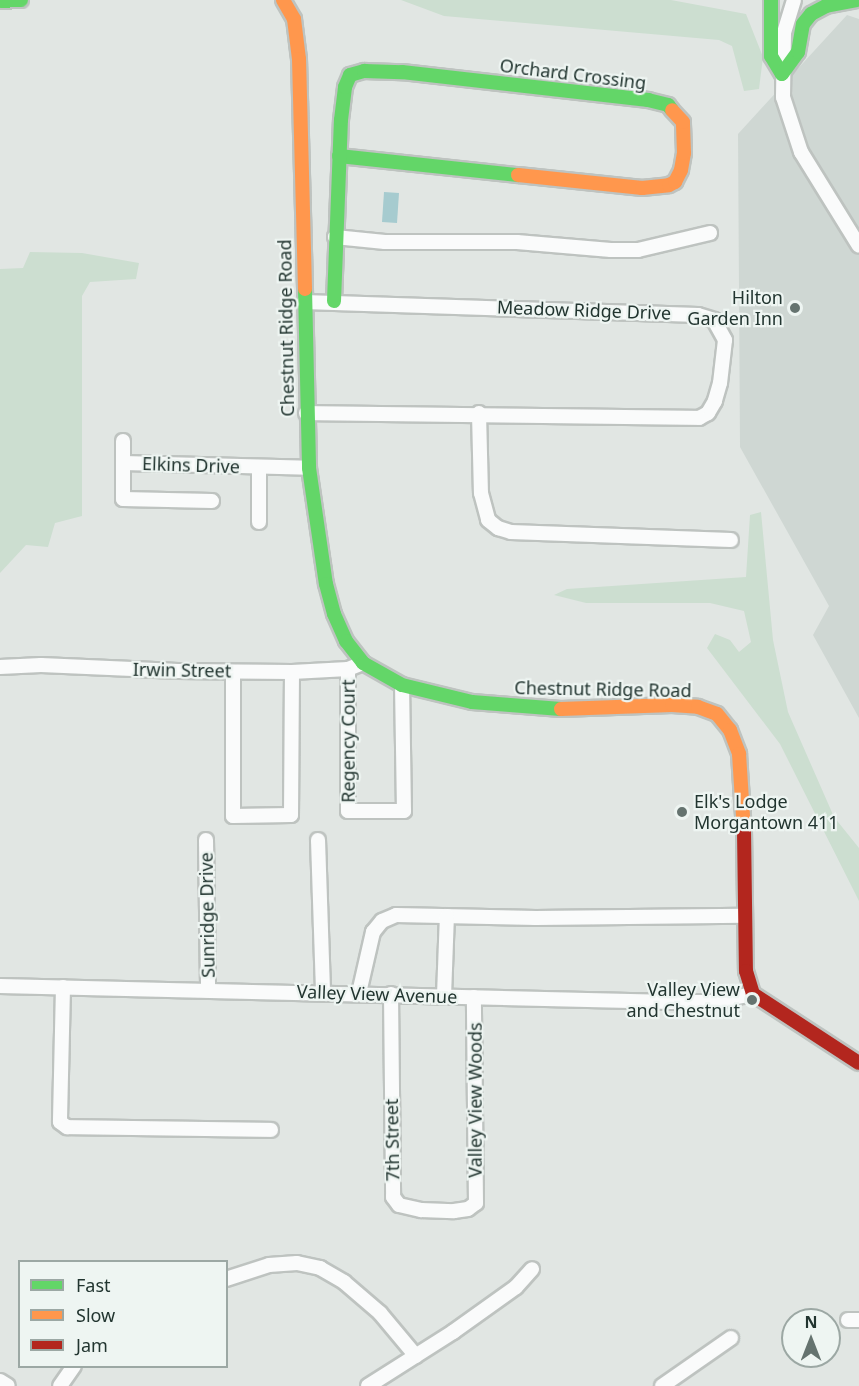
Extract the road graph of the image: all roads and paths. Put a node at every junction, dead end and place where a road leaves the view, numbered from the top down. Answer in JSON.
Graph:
{"nodes":[{"id":1,"x":21,"y":0,"type":"edge"},
{"id":2,"x":283,"y":0,"type":"edge"},
{"id":3,"x":771,"y":0,"type":"edge"},
{"id":4,"x":794,"y":0,"type":"edge"},
{"id":5,"x":856,"y":0,"type":"edge"},
{"id":6,"x":0,"y":1,"type":"edge"},
{"id":7,"x":782,"y":74,"type":"junction"},
{"id":8,"x":339,"y":156,"type":"junction"},
{"id":9,"x":710,"y":233,"type":"dead end"},
{"id":10,"x":335,"y":237,"type":"junction"},
{"id":11,"x":859,"y":246,"type":"edge"},
{"id":12,"x":334,"y":301,"type":"junction"},
{"id":13,"x":304,"y":302,"type":"junction"},
{"id":14,"x":306,"y":413,"type":"junction"},
{"id":15,"x":479,"y":413,"type":"junction"},
{"id":16,"x":123,"y":441,"type":"dead end"},
{"id":17,"x":123,"y":463,"type":"junction"},
{"id":18,"x":260,"y":467,"type":"junction"},
{"id":19,"x":309,"y":468,"type":"junction"},
{"id":20,"x":212,"y":501,"type":"dead end"},
{"id":21,"x":259,"y":522,"type":"dead end"},
{"id":22,"x":731,"y":540,"type":"dead end"},
{"id":23,"x":363,"y":663,"type":"junction"},
{"id":24,"x":0,"y":667,"type":"edge"},
{"id":25,"x":348,"y":669,"type":"junction"},
{"id":26,"x":233,"y":672,"type":"junction"},
{"id":27,"x":292,"y":672,"type":"junction"},
{"id":28,"x":402,"y":684,"type":"junction"},
{"id":29,"x":206,"y":840,"type":"dead end"},
{"id":30,"x":318,"y":840,"type":"dead end"},
{"id":31,"x":447,"y":916,"type":"junction"},
{"id":32,"x":744,"y":916,"type":"junction"},
{"id":33,"x":0,"y":986,"type":"edge"},
{"id":34,"x":63,"y":987,"type":"junction"},
{"id":35,"x":208,"y":990,"type":"junction"},
{"id":36,"x":323,"y":992,"type":"junction"},
{"id":37,"x":359,"y":993,"type":"junction"},
{"id":38,"x":753,"y":993,"type":"junction"},
{"id":39,"x":390,"y":994,"type":"junction"},
{"id":40,"x":444,"y":996,"type":"junction"},
{"id":41,"x":474,"y":997,"type":"junction"},
{"id":42,"x":859,"y":1063,"type":"edge"},
{"id":43,"x":271,"y":1130,"type":"dead end"},
{"id":44,"x":476,"y":1203,"type":"joint"},
{"id":45,"x":532,"y":1269,"type":"dead end"},
{"id":46,"x":228,"y":1278,"type":"edge"},
{"id":47,"x":731,"y":1338,"type":"dead end"},
{"id":48,"x":416,"y":1356,"type":"junction"},
{"id":49,"x":73,"y":1368,"type":"edge"},
{"id":50,"x":0,"y":1381,"type":"edge"},
{"id":51,"x":8,"y":1386,"type":"edge"},
{"id":52,"x":60,"y":1386,"type":"edge"},
{"id":53,"x":368,"y":1386,"type":"edge"},
{"id":54,"x":662,"y":1386,"type":"edge"}],
"edges":[{"from":1,"to":6,"type":"street"},
{"from":2,"to":13,"type":"street","name":"Chestnut Ridge Road"},
{"from":3,"to":7,"type":"street"},
{"from":4,"to":7,"type":"street"},
{"from":5,"to":7,"type":"street"},
{"from":7,"to":11,"type":"street"},
{"from":8,"to":8,"type":"street","name":"Orchard Crossing"},
{"from":8,"to":10,"type":"street","name":"Orchard Crossing"},
{"from":9,"to":10,"type":"street"},
{"from":10,"to":12,"type":"street","name":"Orchard Crossing"},
{"from":12,"to":13,"type":"street","name":"Meadow Ridge Drive"},
{"from":12,"to":15,"type":"street","name":"Meadow Ridge Drive"},
{"from":13,"to":14,"type":"street","name":"Chestnut Ridge Road"},
{"from":14,"to":15,"type":"street","name":"Meadow Ridge Drive"},
{"from":14,"to":19,"type":"street","name":"Chestnut Ridge Road"},
{"from":15,"to":22,"type":"street"},
{"from":16,"to":17,"type":"street","name":"Elkins Drive"},
{"from":17,"to":18,"type":"street","name":"Elkins Drive"},
{"from":17,"to":20,"type":"street","name":"Elkins Drive"},
{"from":18,"to":19,"type":"street","name":"Elkins Drive"},
{"from":18,"to":21,"type":"street","name":"Elkins Drive"},
{"from":19,"to":23,"type":"street","name":"Chestnut Ridge Road"},
{"from":23,"to":25,"type":"street","name":"Irwin Street"},
{"from":23,"to":28,"type":"street","name":"Chestnut Ridge Road"},
{"from":24,"to":26,"type":"street","name":"Irwin Street"},
{"from":25,"to":27,"type":"street","name":"Irwin Street"},
{"from":25,"to":28,"type":"street","name":"Regency Court"},
{"from":26,"to":27,"type":"street","name":"Irwin Street"},
{"from":26,"to":27,"type":"street"},
{"from":28,"to":32,"type":"street","name":"Chestnut Ridge Road"},
{"from":29,"to":35,"type":"street","name":"Sunridge Drive"},
{"from":30,"to":36,"type":"street"},
{"from":31,"to":32,"type":"street"},
{"from":31,"to":37,"type":"street"},
{"from":31,"to":40,"type":"street"},
{"from":32,"to":38,"type":"street","name":"Chestnut Ridge Road"},
{"from":33,"to":34,"type":"street","name":"Valley View Avenue"},
{"from":34,"to":35,"type":"street","name":"Valley View Avenue"},
{"from":34,"to":43,"type":"street"},
{"from":35,"to":36,"type":"street","name":"Valley View Avenue"},
{"from":36,"to":37,"type":"street","name":"Valley View Avenue"},
{"from":37,"to":39,"type":"street","name":"Valley View Avenue"},
{"from":38,"to":41,"type":"street","name":"Valley View Avenue"},
{"from":38,"to":42,"type":"street"},
{"from":39,"to":40,"type":"street","name":"Valley View Avenue"},
{"from":39,"to":44,"type":"street","name":"7th Street"},
{"from":40,"to":41,"type":"street","name":"Valley View Avenue"},
{"from":41,"to":44,"type":"street","name":"Valley View Woods"},
{"from":45,"to":48,"type":"street"},
{"from":46,"to":48,"type":"street"},
{"from":47,"to":54,"type":"street"},
{"from":48,"to":53,"type":"street"},
{"from":49,"to":52,"type":"street"},
{"from":50,"to":51,"type":"street"}]}
